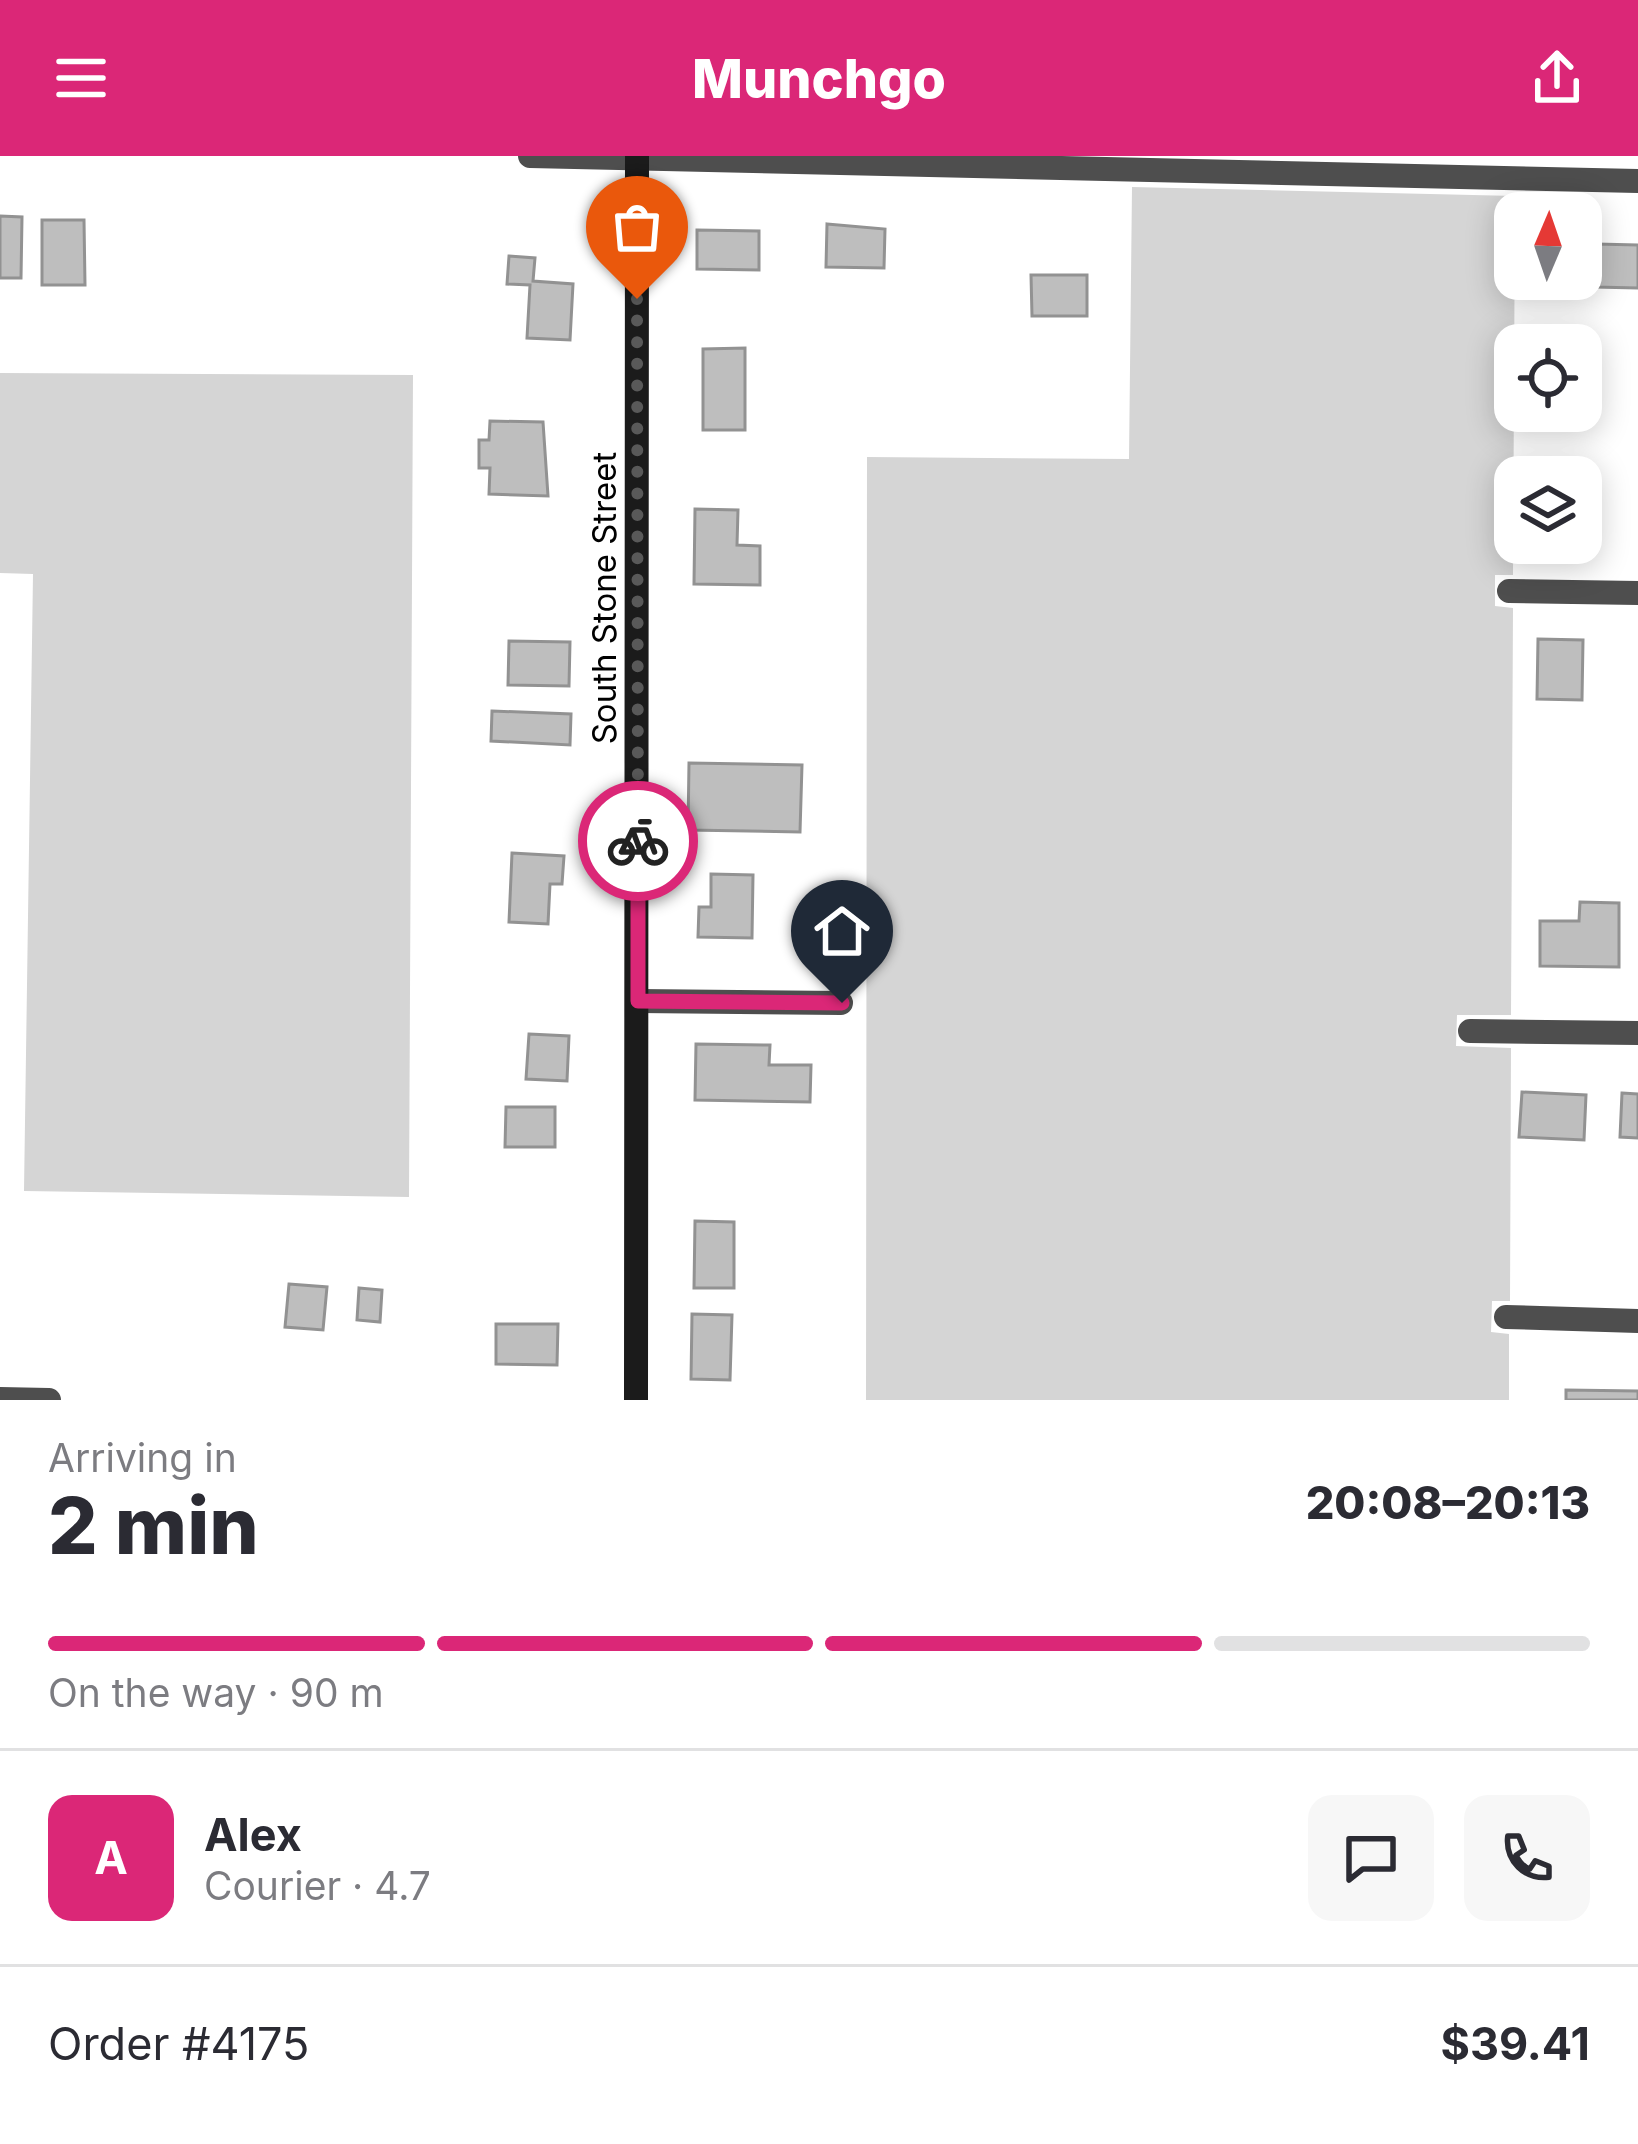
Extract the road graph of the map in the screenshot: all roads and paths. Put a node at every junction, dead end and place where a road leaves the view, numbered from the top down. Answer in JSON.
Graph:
{"nodes":[{"id":1,"x":530,"y":156,"type":"edge"},
{"id":2,"x":637,"y":157,"type":"edge"},
{"id":3,"x":1497,"y":168,"type":"edge"},
{"id":4,"x":1638,"y":182,"type":"edge"},
{"id":5,"x":1509,"y":591,"type":"dead end"},
{"id":6,"x":1638,"y":592,"type":"edge"},
{"id":7,"x":638,"y":1001,"type":"junction"},
{"id":8,"x":842,"y":1003,"type":"dead end"},
{"id":9,"x":1470,"y":1031,"type":"dead end"},
{"id":10,"x":1638,"y":1033,"type":"edge"},
{"id":11,"x":1506,"y":1317,"type":"dead end"},
{"id":12,"x":1638,"y":1321,"type":"edge"},
{"id":13,"x":0,"y":1399,"type":"edge"},
{"id":14,"x":49,"y":1400,"type":"edge"},
{"id":15,"x":636,"y":1400,"type":"edge"}],
"edges":[{"from":1,"to":2,"type":"street"},
{"from":2,"to":3,"type":"street"},
{"from":2,"to":7,"type":"street","name":"South Stone Street"},
{"from":3,"to":4,"type":"street"},
{"from":5,"to":6,"type":"street"},
{"from":7,"to":8,"type":"street"},
{"from":7,"to":15,"type":"street","name":"South Stone Street"},
{"from":9,"to":10,"type":"street"},
{"from":11,"to":12,"type":"street"},
{"from":13,"to":14,"type":"street"}]}
